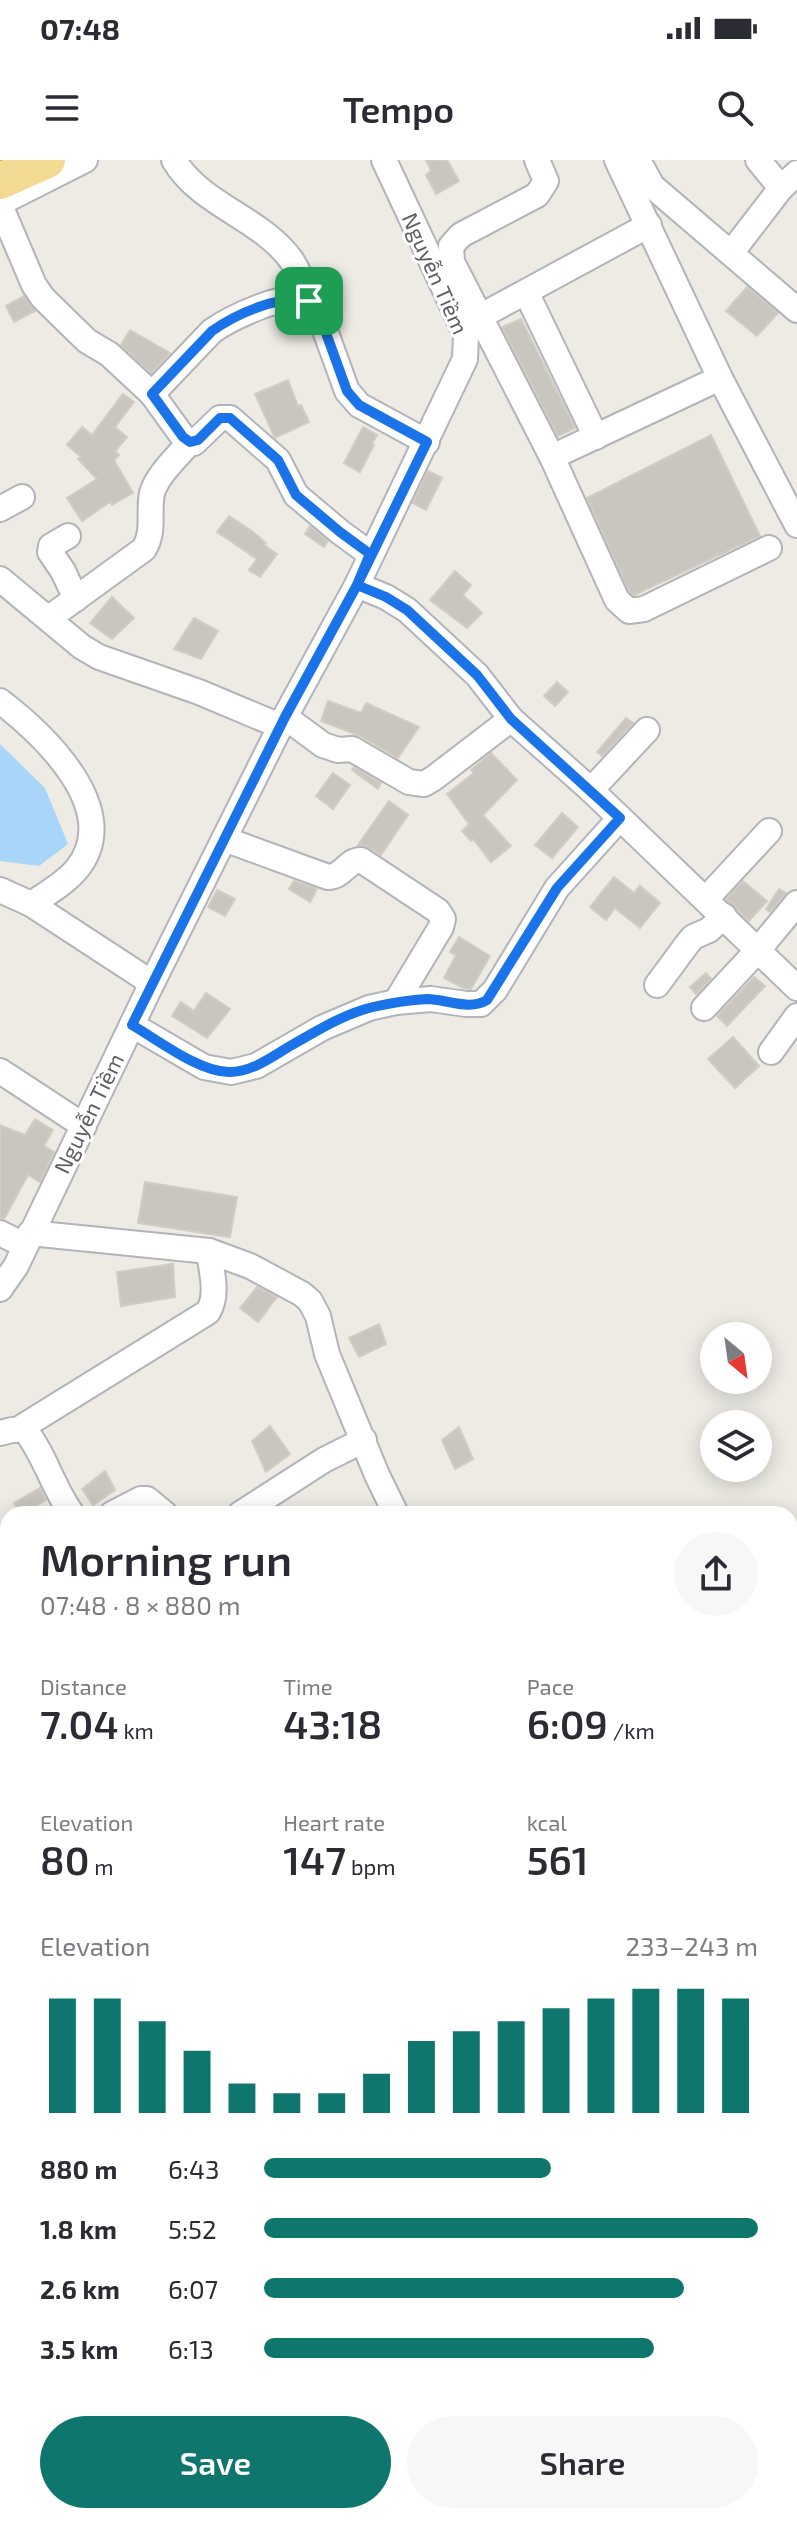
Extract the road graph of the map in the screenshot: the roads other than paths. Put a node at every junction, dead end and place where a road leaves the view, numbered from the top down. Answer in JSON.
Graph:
{"nodes":[{"id":1,"x":47,"y":160,"type":"edge"},
{"id":2,"x":56,"y":160,"type":"edge"},
{"id":3,"x":85,"y":160,"type":"edge"},
{"id":4,"x":174,"y":160,"type":"edge"},
{"id":5,"x":384,"y":160,"type":"edge"},
{"id":6,"x":537,"y":160,"type":"edge"},
{"id":7,"x":617,"y":160,"type":"edge"},
{"id":8,"x":638,"y":160,"type":"edge"},
{"id":9,"x":758,"y":160,"type":"edge"},
{"id":10,"x":0,"y":181,"type":"edge"},
{"id":11,"x":789,"y":181,"type":"edge"},
{"id":12,"x":0,"y":190,"type":"edge"},
{"id":13,"x":0,"y":204,"type":"edge"},
{"id":14,"x":649,"y":225,"type":"junction"},
{"id":15,"x":731,"y":253,"type":"junction"},
{"id":16,"x":526,"y":292,"type":"junction"},
{"id":17,"x":309,"y":301,"type":"junction"},
{"id":18,"x":794,"y":301,"type":"edge"},
{"id":19,"x":481,"y":316,"type":"junction"},
{"id":20,"x":720,"y":378,"type":"junction"},
{"id":21,"x":152,"y":394,"type":"junction"},
{"id":22,"x":596,"y":437,"type":"junction"},
{"id":23,"x":190,"y":442,"type":"junction"},
{"id":24,"x":427,"y":442,"type":"junction"},
{"id":25,"x":552,"y":457,"type":"junction"},
{"id":26,"x":22,"y":497,"type":"dead end"},
{"id":27,"x":0,"y":509,"type":"edge"},
{"id":28,"x":797,"y":525,"type":"edge"},
{"id":29,"x":68,"y":536,"type":"dead end"},
{"id":30,"x":769,"y":548,"type":"dead end"},
{"id":31,"x":370,"y":554,"type":"junction"},
{"id":32,"x":0,"y":579,"type":"edge"},
{"id":33,"x":357,"y":585,"type":"junction"},
{"id":34,"x":76,"y":599,"type":"junction"},
{"id":35,"x":49,"y":618,"type":"junction"},
{"id":36,"x":0,"y":701,"type":"edge"},
{"id":37,"x":511,"y":719,"type":"junction"},
{"id":38,"x":283,"y":722,"type":"junction"},
{"id":39,"x":647,"y":730,"type":"dead end"},
{"id":40,"x":591,"y":790,"type":"junction"},
{"id":41,"x":620,"y":818,"type":"junction"},
{"id":42,"x":769,"y":831,"type":"dead end"},
{"id":43,"x":224,"y":839,"type":"junction"},
{"id":44,"x":0,"y":890,"type":"edge"},
{"id":45,"x":706,"y":899,"type":"junction"},
{"id":46,"x":797,"y":903,"type":"edge"},
{"id":47,"x":31,"y":904,"type":"junction"},
{"id":48,"x":724,"y":916,"type":"junction"},
{"id":49,"x":758,"y":950,"type":"junction"},
{"id":50,"x":152,"y":983,"type":"junction"},
{"id":51,"x":657,"y":985,"type":"dead end"},
{"id":52,"x":797,"y":988,"type":"edge"},
{"id":53,"x":396,"y":1002,"type":"junction"},
{"id":54,"x":704,"y":1008,"type":"dead end"},
{"id":55,"x":797,"y":1016,"type":"edge"},
{"id":56,"x":132,"y":1025,"type":"junction"},
{"id":57,"x":771,"y":1052,"type":"dead end"},
{"id":58,"x":0,"y":1071,"type":"edge"},
{"id":59,"x":84,"y":1126,"type":"junction"},
{"id":60,"x":0,"y":1233,"type":"edge"},
{"id":61,"x":27,"y":1239,"type":"junction"},
{"id":62,"x":209,"y":1251,"type":"junction"},
{"id":63,"x":0,"y":1289,"type":"edge"},
{"id":64,"x":9,"y":1431,"type":"edge"},
{"id":65,"x":364,"y":1440,"type":"junction"},
{"id":66,"x":67,"y":1506,"type":"edge"},
{"id":67,"x":127,"y":1506,"type":"edge"},
{"id":68,"x":156,"y":1506,"type":"edge"},
{"id":69,"x":252,"y":1506,"type":"edge"},
{"id":70,"x":392,"y":1506,"type":"edge"}],
"edges":[{"from":1,"to":10,"type":"highway"},
{"from":2,"to":12,"type":"street"},
{"from":3,"to":13,"type":"street"},
{"from":4,"to":17,"type":"street"},
{"from":5,"to":24,"type":"street","name":"Nguyễn Tiềm"},
{"from":6,"to":19,"type":"street"},
{"from":7,"to":14,"type":"street"},
{"from":8,"to":15,"type":"street"},
{"from":9,"to":11,"type":"street"},
{"from":11,"to":15,"type":"street"},
{"from":13,"to":21,"type":"street"},
{"from":14,"to":16,"type":"street"},
{"from":14,"to":20,"type":"street"},
{"from":15,"to":18,"type":"street"},
{"from":16,"to":19,"type":"street"},
{"from":16,"to":22,"type":"street"},
{"from":17,"to":21,"type":"street"},
{"from":17,"to":24,"type":"street"},
{"from":19,"to":25,"type":"street"},
{"from":20,"to":22,"type":"street"},
{"from":20,"to":28,"type":"street"},
{"from":21,"to":23,"type":"street"},
{"from":22,"to":25,"type":"street"},
{"from":23,"to":31,"type":"street"},
{"from":23,"to":34,"type":"street"},
{"from":24,"to":31,"type":"street","name":"Nguyễn Tiềm"},
{"from":25,"to":30,"type":"street"},
{"from":26,"to":27,"type":"street"},
{"from":29,"to":34,"type":"street"},
{"from":31,"to":33,"type":"street","name":"Nguyễn Tiềm"},
{"from":32,"to":35,"type":"street"},
{"from":33,"to":37,"type":"street"},
{"from":33,"to":38,"type":"street","name":"Nguyễn Tiềm"},
{"from":34,"to":35,"type":"street"},
{"from":35,"to":38,"type":"street"},
{"from":36,"to":47,"type":"street"},
{"from":37,"to":38,"type":"street"},
{"from":37,"to":40,"type":"street"},
{"from":38,"to":43,"type":"street","name":"Nguyễn Tiềm"},
{"from":39,"to":40,"type":"street"},
{"from":40,"to":41,"type":"street"},
{"from":41,"to":45,"type":"street"},
{"from":41,"to":53,"type":"street"},
{"from":42,"to":45,"type":"street"},
{"from":43,"to":50,"type":"street","name":"Nguyễn Tiềm"},
{"from":43,"to":53,"type":"street"},
{"from":44,"to":47,"type":"street"},
{"from":45,"to":48,"type":"street"},
{"from":46,"to":49,"type":"street"},
{"from":47,"to":50,"type":"street"},
{"from":48,"to":49,"type":"street"},
{"from":48,"to":51,"type":"street"},
{"from":49,"to":52,"type":"street"},
{"from":49,"to":54,"type":"street"},
{"from":50,"to":56,"type":"street","name":"Nguyễn Tiềm"},
{"from":53,"to":56,"type":"street"},
{"from":55,"to":57,"type":"street"},
{"from":56,"to":59,"type":"street","name":"Nguyễn Tiềm"},
{"from":58,"to":59,"type":"street"},
{"from":59,"to":61,"type":"street","name":"Nguyễn Tiềm"},
{"from":60,"to":61,"type":"street"},
{"from":61,"to":62,"type":"street"},
{"from":61,"to":63,"type":"street","name":"Nguyễn Tiềm"},
{"from":62,"to":64,"type":"street"},
{"from":62,"to":65,"type":"street"},
{"from":64,"to":66,"type":"street"},
{"from":65,"to":69,"type":"street"},
{"from":65,"to":70,"type":"street"},
{"from":67,"to":68,"type":"street"}]}
